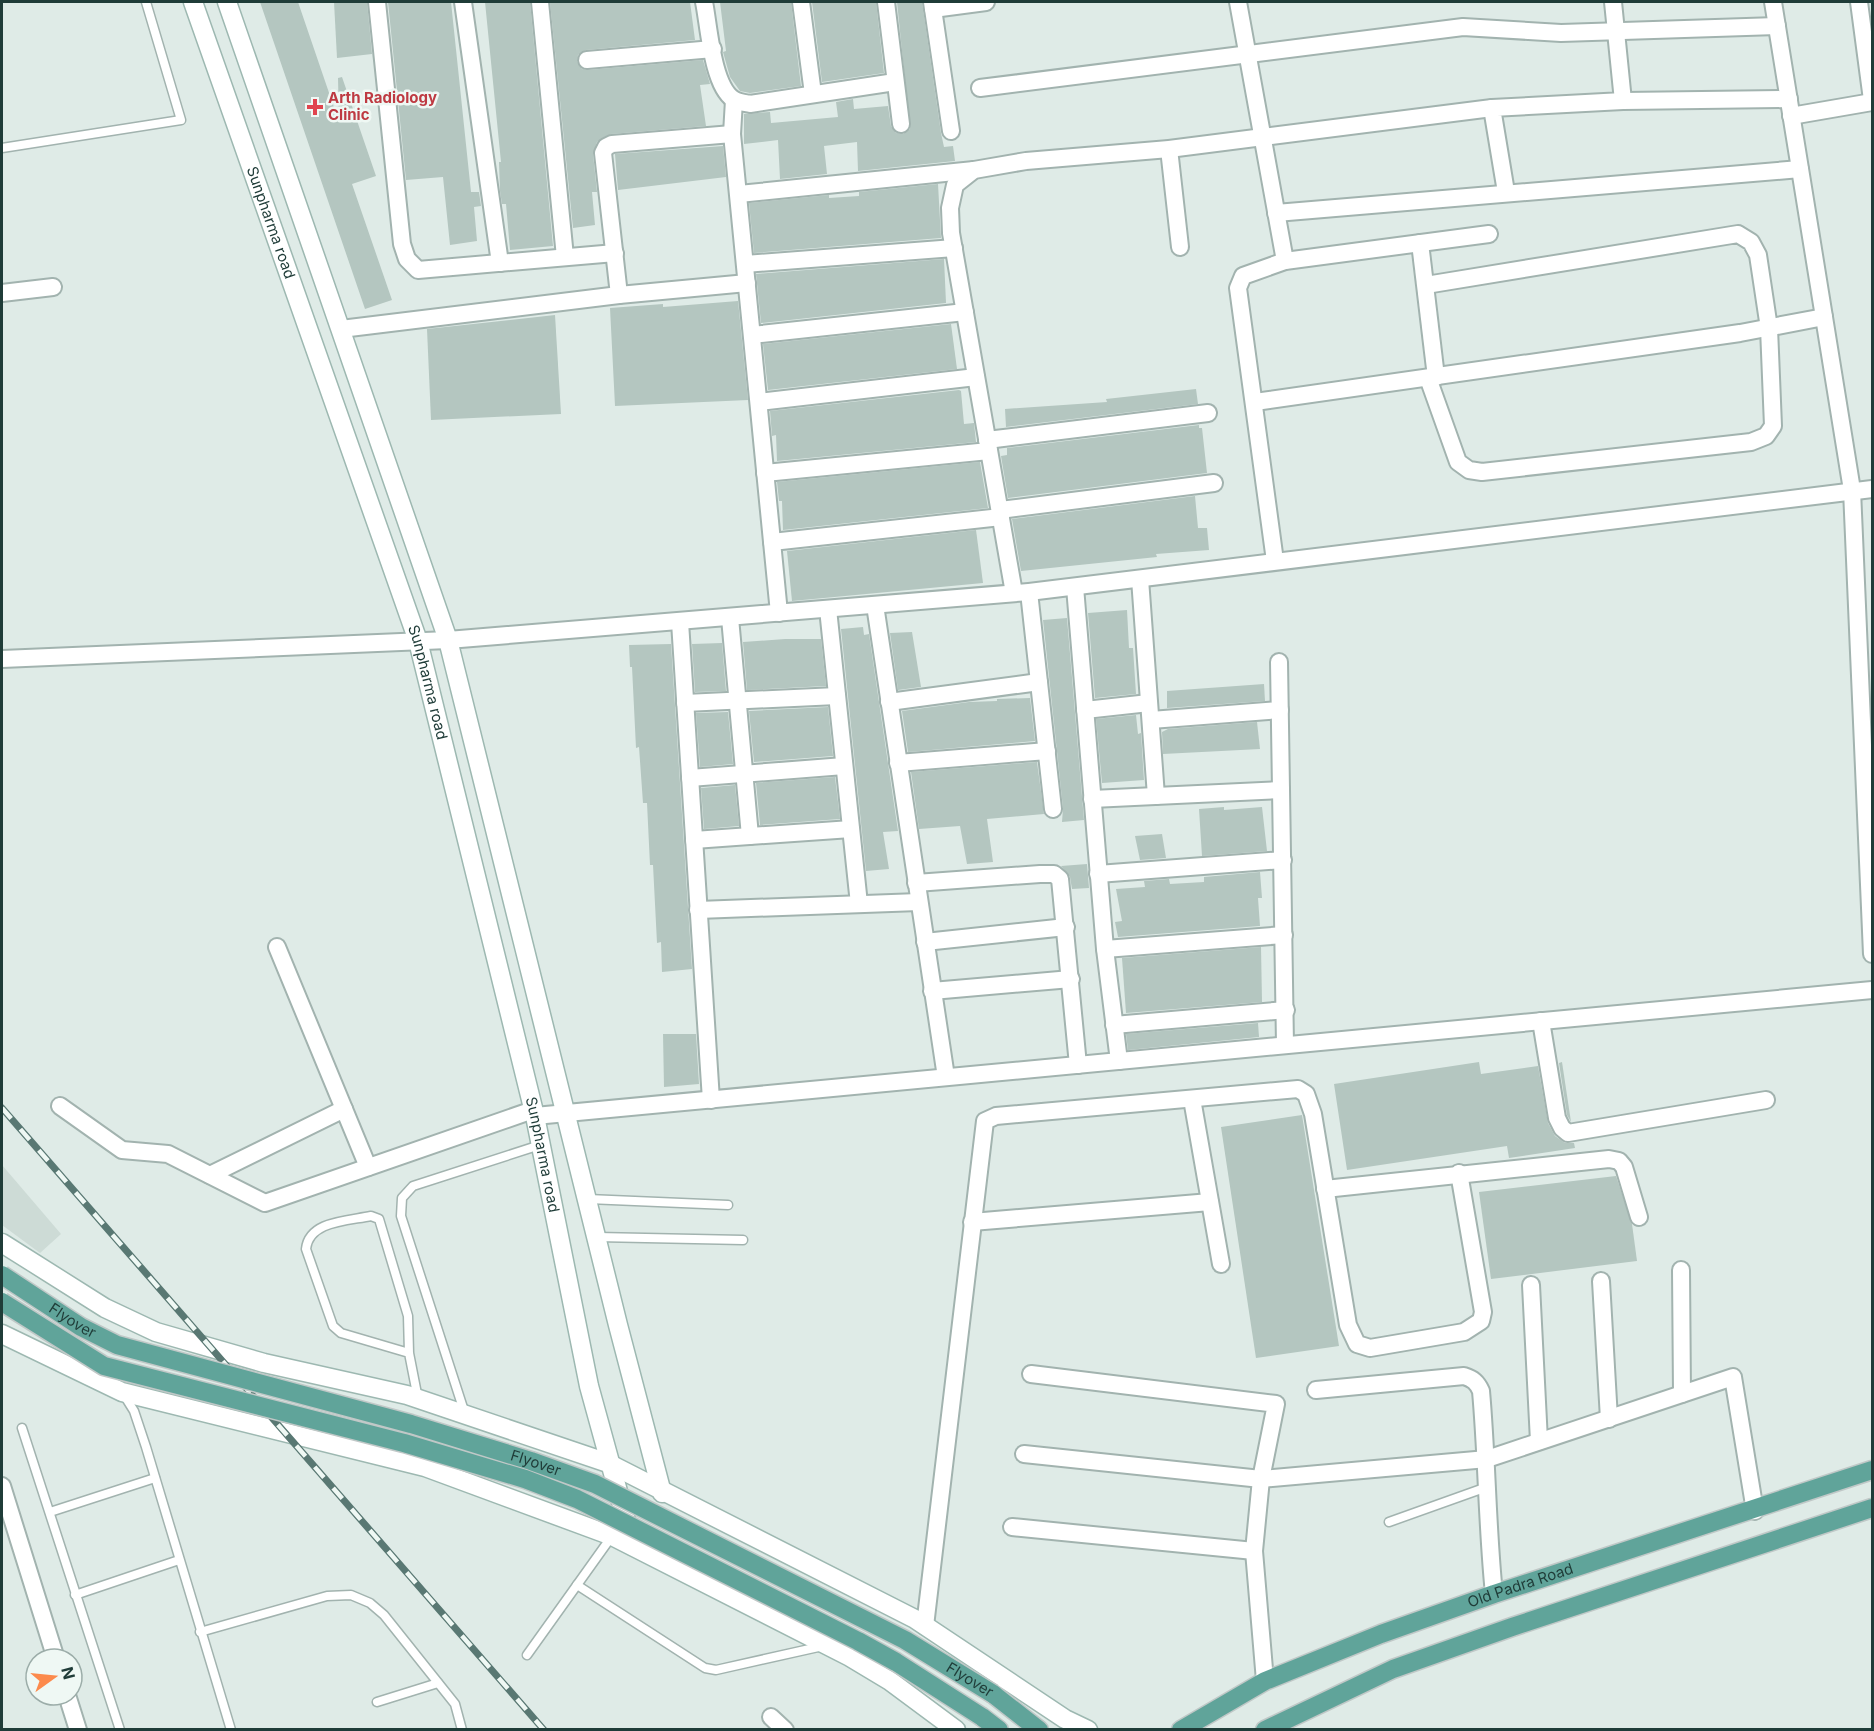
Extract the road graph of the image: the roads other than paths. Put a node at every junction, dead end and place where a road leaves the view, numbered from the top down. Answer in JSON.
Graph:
{"nodes":[{"id":1,"x":146,"y":2,"type":"edge"},
{"id":2,"x":193,"y":2,"type":"edge"},
{"id":3,"x":227,"y":2,"type":"edge"},
{"id":4,"x":377,"y":2,"type":"edge"},
{"id":5,"x":464,"y":2,"type":"edge"},
{"id":6,"x":540,"y":2,"type":"edge"},
{"id":7,"x":704,"y":2,"type":"edge"},
{"id":8,"x":801,"y":2,"type":"edge"},
{"id":9,"x":886,"y":2,"type":"edge"},
{"id":10,"x":986,"y":2,"type":"edge"},
{"id":11,"x":1238,"y":2,"type":"edge"},
{"id":12,"x":1613,"y":2,"type":"edge"},
{"id":13,"x":1773,"y":2,"type":"edge"},
{"id":14,"x":1859,"y":2,"type":"edge"},
{"id":15,"x":932,"y":5,"type":"edge"},
{"id":16,"x":1777,"y":26,"type":"junction"},
{"id":17,"x":1616,"y":31,"type":"junction"},
{"id":18,"x":713,"y":49,"type":"junction"},
{"id":19,"x":1248,"y":55,"type":"junction"},
{"id":20,"x":587,"y":60,"type":"dead end"},
{"id":21,"x":895,"y":82,"type":"junction"},
{"id":22,"x":980,"y":88,"type":"dead end"},
{"id":23,"x":813,"y":94,"type":"junction"},
{"id":24,"x":1789,"y":99,"type":"junction"},
{"id":25,"x":734,"y":100,"type":"junction"},
{"id":26,"x":1623,"y":101,"type":"junction"},
{"id":27,"x":1872,"y":101,"type":"edge"},
{"id":28,"x":1492,"y":108,"type":"junction"},
{"id":29,"x":1791,"y":116,"type":"junction"},
{"id":30,"x":901,"y":124,"type":"dead end"},
{"id":31,"x":951,"y":131,"type":"dead end"},
{"id":32,"x":732,"y":134,"type":"junction"},
{"id":33,"x":1262,"y":137,"type":"junction"},
{"id":34,"x":2,"y":148,"type":"edge"},
{"id":35,"x":1169,"y":149,"type":"junction"},
{"id":36,"x":1800,"y":169,"type":"junction"},
{"id":37,"x":974,"y":170,"type":"junction"},
{"id":38,"x":1506,"y":192,"type":"junction"},
{"id":39,"x":739,"y":194,"type":"junction"},
{"id":40,"x":1276,"y":213,"type":"junction"},
{"id":41,"x":1489,"y":234,"type":"dead end"},
{"id":42,"x":1420,"y":243,"type":"junction"},
{"id":43,"x":1180,"y":247,"type":"dead end"},
{"id":44,"x":954,"y":248,"type":"junction"},
{"id":45,"x":615,"y":253,"type":"junction"},
{"id":46,"x":565,"y":257,"type":"junction"},
{"id":47,"x":1285,"y":261,"type":"junction"},
{"id":48,"x":500,"y":263,"type":"junction"},
{"id":49,"x":746,"y":264,"type":"junction"},
{"id":50,"x":747,"y":283,"type":"junction"},
{"id":51,"x":1426,"y":285,"type":"junction"},
{"id":52,"x":53,"y":287,"type":"dead end"},
{"id":53,"x":2,"y":293,"type":"edge"},
{"id":54,"x":619,"y":296,"type":"junction"},
{"id":55,"x":965,"y":312,"type":"junction"},
{"id":56,"x":1824,"y":317,"type":"junction"},
{"id":57,"x":1769,"y":328,"type":"junction"},
{"id":58,"x":341,"y":329,"type":"junction"},
{"id":59,"x":752,"y":334,"type":"junction"},
{"id":60,"x":976,"y":377,"type":"junction"},
{"id":61,"x":1432,"y":377,"type":"junction"},
{"id":62,"x":759,"y":402,"type":"junction"},
{"id":63,"x":1255,"y":402,"type":"junction"},
{"id":64,"x":1208,"y":413,"type":"dead end"},
{"id":65,"x":988,"y":446,"type":"junction"},
{"id":66,"x":765,"y":473,"type":"junction"},
{"id":67,"x":1214,"y":483,"type":"dead end"},
{"id":68,"x":1872,"y":489,"type":"edge"},
{"id":69,"x":1852,"y":490,"type":"junction"},
{"id":70,"x":1000,"y":514,"type":"junction"},
{"id":71,"x":772,"y":542,"type":"junction"},
{"id":72,"x":1275,"y":561,"type":"junction"},
{"id":73,"x":1140,"y":579,"type":"junction"},
{"id":74,"x":1075,"y":587,"type":"junction"},
{"id":75,"x":1022,"y":592,"type":"junction"},
{"id":76,"x":875,"y":605,"type":"junction"},
{"id":77,"x":828,"y":609,"type":"junction"},
{"id":78,"x":778,"y":614,"type":"junction"},
{"id":79,"x":730,"y":618,"type":"junction"},
{"id":80,"x":680,"y":622,"type":"junction"},
{"id":81,"x":448,"y":640,"type":"junction"},
{"id":82,"x":418,"y":641,"type":"junction"},
{"id":83,"x":2,"y":659,"type":"edge"},
{"id":84,"x":1279,"y":662,"type":"dead end"},
{"id":85,"x":1040,"y":682,"type":"junction"},
{"id":86,"x":837,"y":696,"type":"junction"},
{"id":87,"x":738,"y":701,"type":"junction"},
{"id":88,"x":889,"y":702,"type":"junction"},
{"id":89,"x":685,"y":703,"type":"junction"},
{"id":90,"x":1149,"y":703,"type":"junction"},
{"id":91,"x":1085,"y":710,"type":"junction"},
{"id":92,"x":1280,"y":710,"type":"junction"},
{"id":93,"x":1150,"y":720,"type":"junction"},
{"id":94,"x":1047,"y":751,"type":"junction"},
{"id":95,"x":898,"y":764,"type":"junction"},
{"id":96,"x":844,"y":766,"type":"junction"},
{"id":97,"x":744,"y":774,"type":"junction"},
{"id":98,"x":690,"y":778,"type":"junction"},
{"id":99,"x":1281,"y":790,"type":"junction"},
{"id":100,"x":1156,"y":796,"type":"junction"},
{"id":101,"x":1092,"y":799,"type":"junction"},
{"id":102,"x":1053,"y":809,"type":"dead end"},
{"id":103,"x":851,"y":829,"type":"junction"},
{"id":104,"x":750,"y":836,"type":"junction"},
{"id":105,"x":694,"y":840,"type":"junction"},
{"id":106,"x":1283,"y":860,"type":"junction"},
{"id":107,"x":1098,"y":874,"type":"junction"},
{"id":108,"x":916,"y":883,"type":"junction"},
{"id":109,"x":919,"y":902,"type":"junction"},
{"id":110,"x":859,"y":904,"type":"junction"},
{"id":111,"x":698,"y":910,"type":"junction"},
{"id":112,"x":1066,"y":927,"type":"junction"},
{"id":113,"x":1284,"y":935,"type":"junction"},
{"id":114,"x":925,"y":942,"type":"junction"},
{"id":115,"x":277,"y":947,"type":"dead end"},
{"id":116,"x":1105,"y":949,"type":"junction"},
{"id":117,"x":1872,"y":954,"type":"edge"},
{"id":118,"x":1071,"y":979,"type":"junction"},
{"id":119,"x":1872,"y":990,"type":"edge"},
{"id":120,"x":932,"y":991,"type":"junction"},
{"id":121,"x":1286,"y":1010,"type":"junction"},
{"id":122,"x":1541,"y":1021,"type":"junction"},
{"id":123,"x":1114,"y":1025,"type":"junction"},
{"id":124,"x":1285,"y":1046,"type":"junction"},
{"id":125,"x":1119,"y":1061,"type":"junction"},
{"id":126,"x":1078,"y":1065,"type":"junction"},
{"id":127,"x":946,"y":1077,"type":"junction"},
{"id":128,"x":1192,"y":1099,"type":"junction"},
{"id":129,"x":711,"y":1100,"type":"junction"},
{"id":130,"x":1766,"y":1100,"type":"dead end"},
{"id":131,"x":60,"y":1106,"type":"dead end"},
{"id":132,"x":344,"y":1109,"type":"junction"},
{"id":133,"x":534,"y":1113,"type":"junction"},
{"id":134,"x":567,"y":1113,"type":"junction"},
{"id":135,"x":540,"y":1144,"type":"junction"},
{"id":136,"x":368,"y":1167,"type":"junction"},
{"id":137,"x":1459,"y":1173,"type":"junction"},
{"id":138,"x":210,"y":1175,"type":"junction"},
{"id":139,"x":1325,"y":1189,"type":"junction"},
{"id":140,"x":588,"y":1199,"type":"junction"},
{"id":141,"x":1210,"y":1202,"type":"junction"},
{"id":142,"x":728,"y":1205,"type":"dead end"},
{"id":143,"x":1639,"y":1217,"type":"dead end"},
{"id":144,"x":972,"y":1222,"type":"junction"},
{"id":145,"x":597,"y":1237,"type":"junction"},
{"id":146,"x":743,"y":1240,"type":"dead end"},
{"id":147,"x":2,"y":1243,"type":"edge"},
{"id":148,"x":1221,"y":1264,"type":"dead end"},
{"id":149,"x":1681,"y":1270,"type":"dead end"},
{"id":150,"x":2,"y":1275,"type":"edge"},
{"id":151,"x":1601,"y":1281,"type":"dead end"},
{"id":152,"x":1531,"y":1285,"type":"dead end"},
{"id":153,"x":2,"y":1302,"type":"edge"},
{"id":154,"x":2,"y":1334,"type":"edge"},
{"id":155,"x":409,"y":1353,"type":"junction"},
{"id":156,"x":1031,"y":1374,"type":"dead end"},
{"id":157,"x":1316,"y":1390,"type":"dead end"},
{"id":158,"x":122,"y":1392,"type":"junction"},
{"id":159,"x":1682,"y":1394,"type":"junction"},
{"id":160,"x":418,"y":1399,"type":"junction"},
{"id":161,"x":465,"y":1414,"type":"junction"},
{"id":162,"x":1609,"y":1419,"type":"junction"},
{"id":163,"x":22,"y":1428,"type":"dead end"},
{"id":164,"x":1539,"y":1442,"type":"junction"},
{"id":165,"x":1024,"y":1454,"type":"dead end"},
{"id":166,"x":1487,"y":1459,"type":"junction"},
{"id":167,"x":608,"y":1463,"type":"junction"},
{"id":168,"x":1872,"y":1470,"type":"edge"},
{"id":169,"x":155,"y":1478,"type":"junction"},
{"id":170,"x":1261,"y":1479,"type":"junction"},
{"id":171,"x":2,"y":1486,"type":"edge"},
{"id":172,"x":1487,"y":1487,"type":"junction"},
{"id":173,"x":662,"y":1493,"type":"junction"},
{"id":174,"x":4,"y":1505,"type":"edge"},
{"id":175,"x":1872,"y":1508,"type":"edge"},
{"id":176,"x":1755,"y":1510,"type":"junction"},
{"id":177,"x":50,"y":1512,"type":"junction"},
{"id":178,"x":1389,"y":1522,"type":"dead end"},
{"id":179,"x":1012,"y":1527,"type":"dead end"},
{"id":180,"x":612,"y":1536,"type":"junction"},
{"id":181,"x":633,"y":1546,"type":"junction"},
{"id":182,"x":1254,"y":1551,"type":"junction"},
{"id":183,"x":179,"y":1560,"type":"junction"},
{"id":184,"x":577,"y":1585,"type":"junction"},
{"id":185,"x":1494,"y":1594,"type":"junction"},
{"id":186,"x":75,"y":1595,"type":"junction"},
{"id":187,"x":925,"y":1626,"type":"junction"},
{"id":188,"x":200,"y":1632,"type":"junction"},
{"id":189,"x":826,"y":1646,"type":"junction"},
{"id":190,"x":52,"y":1647,"type":"edge"},
{"id":191,"x":527,"y":1655,"type":"dead end"},
{"id":192,"x":1265,"y":1681,"type":"junction"},
{"id":193,"x":438,"y":1683,"type":"junction"},
{"id":194,"x":377,"y":1702,"type":"dead end"},
{"id":195,"x":71,"y":1707,"type":"edge"},
{"id":196,"x":771,"y":1717,"type":"dead end"},
{"id":197,"x":78,"y":1730,"type":"edge"},
{"id":198,"x":120,"y":1730,"type":"edge"},
{"id":199,"x":231,"y":1730,"type":"edge"},
{"id":200,"x":462,"y":1730,"type":"edge"},
{"id":201,"x":785,"y":1730,"type":"edge"},
{"id":202,"x":956,"y":1730,"type":"edge"},
{"id":203,"x":999,"y":1730,"type":"edge"},
{"id":204,"x":1039,"y":1730,"type":"edge"},
{"id":205,"x":1088,"y":1730,"type":"edge"},
{"id":206,"x":1181,"y":1730,"type":"edge"},
{"id":207,"x":1265,"y":1730,"type":"edge"}],
"edges":[{"from":1,"to":34,"type":"lane"},
{"from":2,"to":82,"type":"street","name":"Sunpharma road"},
{"from":3,"to":58,"type":"street","name":"Sunpharma road"},
{"from":4,"to":48,"type":"street"},
{"from":5,"to":48,"type":"street"},
{"from":6,"to":46,"type":"street"},
{"from":7,"to":18,"type":"street"},
{"from":8,"to":23,"type":"street"},
{"from":9,"to":21,"type":"street"},
{"from":10,"to":15,"type":"street"},
{"from":11,"to":19,"type":"street"},
{"from":12,"to":17,"type":"street"},
{"from":13,"to":16,"type":"street"},
{"from":14,"to":27,"type":"street"},
{"from":15,"to":31,"type":"street"},
{"from":16,"to":17,"type":"street"},
{"from":16,"to":24,"type":"street"},
{"from":17,"to":19,"type":"street"},
{"from":17,"to":26,"type":"street"},
{"from":18,"to":20,"type":"street"},
{"from":18,"to":25,"type":"street"},
{"from":19,"to":22,"type":"street"},
{"from":19,"to":33,"type":"street"},
{"from":21,"to":23,"type":"street"},
{"from":21,"to":30,"type":"street"},
{"from":23,"to":25,"type":"street"},
{"from":24,"to":26,"type":"street"},
{"from":24,"to":29,"type":"street"},
{"from":25,"to":32,"type":"street"},
{"from":26,"to":28,"type":"street"},
{"from":27,"to":29,"type":"street"},
{"from":28,"to":33,"type":"street"},
{"from":28,"to":38,"type":"street"},
{"from":29,"to":36,"type":"street"},
{"from":32,"to":39,"type":"street"},
{"from":32,"to":45,"type":"street"},
{"from":33,"to":35,"type":"street"},
{"from":33,"to":40,"type":"street"},
{"from":35,"to":37,"type":"street"},
{"from":35,"to":43,"type":"street"},
{"from":36,"to":38,"type":"street"},
{"from":36,"to":56,"type":"street"},
{"from":37,"to":39,"type":"street"},
{"from":37,"to":44,"type":"street"},
{"from":38,"to":40,"type":"street"},
{"from":39,"to":49,"type":"street"},
{"from":40,"to":47,"type":"street"},
{"from":41,"to":42,"type":"street"},
{"from":42,"to":47,"type":"street"},
{"from":42,"to":51,"type":"street"},
{"from":44,"to":49,"type":"street"},
{"from":44,"to":55,"type":"street"},
{"from":45,"to":46,"type":"street"},
{"from":45,"to":54,"type":"street"},
{"from":46,"to":48,"type":"street"},
{"from":47,"to":63,"type":"street"},
{"from":49,"to":50,"type":"street"},
{"from":50,"to":54,"type":"street"},
{"from":50,"to":59,"type":"street"},
{"from":51,"to":57,"type":"street"},
{"from":51,"to":61,"type":"street"},
{"from":52,"to":53,"type":"street"},
{"from":54,"to":58,"type":"street"},
{"from":55,"to":59,"type":"street"},
{"from":55,"to":60,"type":"street"},
{"from":56,"to":57,"type":"street"},
{"from":56,"to":69,"type":"street"},
{"from":57,"to":61,"type":"street"},
{"from":57,"to":61,"type":"street"},
{"from":58,"to":81,"type":"street","name":"Sunpharma road"},
{"from":59,"to":62,"type":"street"},
{"from":60,"to":62,"type":"street"},
{"from":60,"to":65,"type":"street"},
{"from":61,"to":63,"type":"street"},
{"from":62,"to":66,"type":"street"},
{"from":63,"to":72,"type":"street"},
{"from":64,"to":65,"type":"street"},
{"from":65,"to":66,"type":"street"},
{"from":65,"to":70,"type":"street"},
{"from":66,"to":71,"type":"street"},
{"from":67,"to":70,"type":"street"},
{"from":68,"to":69,"type":"street"},
{"from":69,"to":72,"type":"street"},
{"from":69,"to":117,"type":"street"},
{"from":70,"to":71,"type":"street"},
{"from":70,"to":75,"type":"street"},
{"from":71,"to":78,"type":"street"},
{"from":72,"to":73,"type":"street"},
{"from":73,"to":74,"type":"street"},
{"from":73,"to":90,"type":"street"},
{"from":74,"to":75,"type":"street"},
{"from":74,"to":91,"type":"street"},
{"from":75,"to":76,"type":"street"},
{"from":75,"to":85,"type":"street"},
{"from":76,"to":77,"type":"street"},
{"from":76,"to":88,"type":"street"},
{"from":77,"to":78,"type":"street"},
{"from":77,"to":86,"type":"street"},
{"from":78,"to":79,"type":"street"},
{"from":79,"to":80,"type":"street"},
{"from":79,"to":87,"type":"street"},
{"from":80,"to":81,"type":"street"},
{"from":80,"to":89,"type":"street"},
{"from":81,"to":82,"type":"street"},
{"from":81,"to":134,"type":"street","name":"Sunpharma road"},
{"from":82,"to":83,"type":"street"},
{"from":82,"to":133,"type":"street","name":"Sunpharma road"},
{"from":84,"to":92,"type":"street"},
{"from":85,"to":88,"type":"street"},
{"from":85,"to":94,"type":"street"},
{"from":86,"to":87,"type":"street"},
{"from":86,"to":96,"type":"street"},
{"from":87,"to":89,"type":"street"},
{"from":87,"to":97,"type":"street"},
{"from":88,"to":95,"type":"street"},
{"from":89,"to":98,"type":"street"},
{"from":90,"to":91,"type":"street"},
{"from":90,"to":93,"type":"street"},
{"from":91,"to":101,"type":"street"},
{"from":92,"to":93,"type":"street"},
{"from":92,"to":99,"type":"street"},
{"from":93,"to":100,"type":"street"},
{"from":94,"to":95,"type":"street"},
{"from":94,"to":102,"type":"street"},
{"from":95,"to":108,"type":"street"},
{"from":96,"to":97,"type":"street"},
{"from":96,"to":103,"type":"street"},
{"from":97,"to":98,"type":"street"},
{"from":97,"to":104,"type":"street"},
{"from":98,"to":105,"type":"street"},
{"from":99,"to":100,"type":"street"},
{"from":99,"to":106,"type":"street"},
{"from":100,"to":101,"type":"street"},
{"from":101,"to":107,"type":"street"},
{"from":103,"to":104,"type":"street"},
{"from":103,"to":110,"type":"street"},
{"from":104,"to":105,"type":"street"},
{"from":105,"to":111,"type":"street"},
{"from":106,"to":107,"type":"street"},
{"from":106,"to":113,"type":"street"},
{"from":107,"to":116,"type":"street"},
{"from":108,"to":109,"type":"street"},
{"from":108,"to":112,"type":"street"},
{"from":109,"to":110,"type":"street"},
{"from":109,"to":114,"type":"street"},
{"from":110,"to":111,"type":"street"},
{"from":111,"to":129,"type":"street"},
{"from":112,"to":114,"type":"street"},
{"from":112,"to":118,"type":"street"},
{"from":113,"to":116,"type":"street"},
{"from":113,"to":121,"type":"street"},
{"from":114,"to":120,"type":"street"},
{"from":115,"to":132,"type":"street"},
{"from":116,"to":123,"type":"street"},
{"from":118,"to":120,"type":"street"},
{"from":118,"to":126,"type":"street"},
{"from":119,"to":122,"type":"street"},
{"from":120,"to":127,"type":"street"},
{"from":121,"to":123,"type":"street"},
{"from":121,"to":124,"type":"street"},
{"from":122,"to":124,"type":"street"},
{"from":122,"to":130,"type":"street"},
{"from":123,"to":125,"type":"street"},
{"from":124,"to":125,"type":"street"},
{"from":125,"to":126,"type":"street"},
{"from":126,"to":127,"type":"street"},
{"from":127,"to":129,"type":"street"},
{"from":128,"to":139,"type":"street"},
{"from":128,"to":141,"type":"street"},
{"from":128,"to":144,"type":"street"},
{"from":129,"to":134,"type":"street"},
{"from":131,"to":138,"type":"street"},
{"from":132,"to":136,"type":"street"},
{"from":132,"to":138,"type":"street"},
{"from":133,"to":134,"type":"street"},
{"from":133,"to":135,"type":"street","name":"Sunpharma road"},
{"from":133,"to":136,"type":"street"},
{"from":134,"to":140,"type":"street","name":"Sunpharma road"},
{"from":135,"to":161,"type":"lane"},
{"from":135,"to":167,"type":"street","name":"Sunpharma road"},
{"from":136,"to":138,"type":"street"},
{"from":137,"to":139,"type":"street"},
{"from":137,"to":139,"type":"street"},
{"from":137,"to":143,"type":"street"},
{"from":140,"to":142,"type":"lane"},
{"from":140,"to":145,"type":"street","name":"Sunpharma road"},
{"from":141,"to":144,"type":"street"},
{"from":141,"to":148,"type":"street"},
{"from":144,"to":187,"type":"street"},
{"from":145,"to":146,"type":"lane"},
{"from":145,"to":173,"type":"street","name":"Sunpharma road"},
{"from":147,"to":160,"type":"street"},
{"from":149,"to":159,"type":"street"},
{"from":150,"to":204,"type":"main road","name":"Flyover","bridge":true},
{"from":151,"to":162,"type":"street"},
{"from":152,"to":164,"type":"street"},
{"from":153,"to":203,"type":"main road","name":"Flyover","bridge":true},
{"from":154,"to":158,"type":"street"},
{"from":155,"to":155,"type":"lane"},
{"from":155,"to":160,"type":"lane"},
{"from":156,"to":170,"type":"street"},
{"from":157,"to":166,"type":"street"},
{"from":158,"to":169,"type":"lane"},
{"from":158,"to":180,"type":"street"},
{"from":159,"to":162,"type":"street"},
{"from":159,"to":176,"type":"street"},
{"from":160,"to":161,"type":"street"},
{"from":161,"to":167,"type":"street"},
{"from":162,"to":164,"type":"street"},
{"from":163,"to":177,"type":"lane"},
{"from":164,"to":166,"type":"street"},
{"from":165,"to":170,"type":"street"},
{"from":166,"to":170,"type":"street"},
{"from":166,"to":172,"type":"street"},
{"from":167,"to":173,"type":"street"},
{"from":167,"to":181,"type":"street","name":"Sunpharma road"},
{"from":168,"to":176,"type":"main road","name":"Old Padra Road"},
{"from":169,"to":177,"type":"lane"},
{"from":169,"to":183,"type":"lane"},
{"from":170,"to":182,"type":"street"},
{"from":171,"to":174,"type":"street"},
{"from":172,"to":178,"type":"lane"},
{"from":172,"to":185,"type":"street"},
{"from":173,"to":187,"type":"street"},
{"from":174,"to":190,"type":"street"},
{"from":175,"to":207,"type":"main road"},
{"from":176,"to":185,"type":"main road","name":"Old Padra Road"},
{"from":177,"to":186,"type":"lane"},
{"from":179,"to":182,"type":"street"},
{"from":180,"to":181,"type":"street"},
{"from":180,"to":184,"type":"lane"},
{"from":181,"to":189,"type":"street"},
{"from":182,"to":192,"type":"street"},
{"from":183,"to":186,"type":"lane"},
{"from":183,"to":188,"type":"lane"},
{"from":184,"to":189,"type":"lane"},
{"from":184,"to":191,"type":"lane"},
{"from":185,"to":192,"type":"main road","name":"Old Padra Road"},
{"from":186,"to":198,"type":"lane"},
{"from":187,"to":205,"type":"street"},
{"from":188,"to":193,"type":"lane"},
{"from":188,"to":199,"type":"lane"},
{"from":189,"to":202,"type":"street"},
{"from":192,"to":206,"type":"main road","name":"Old Padra Road"},
{"from":193,"to":194,"type":"lane"},
{"from":193,"to":200,"type":"lane"},
{"from":195,"to":197,"type":"street"},
{"from":196,"to":201,"type":"street"}]}
